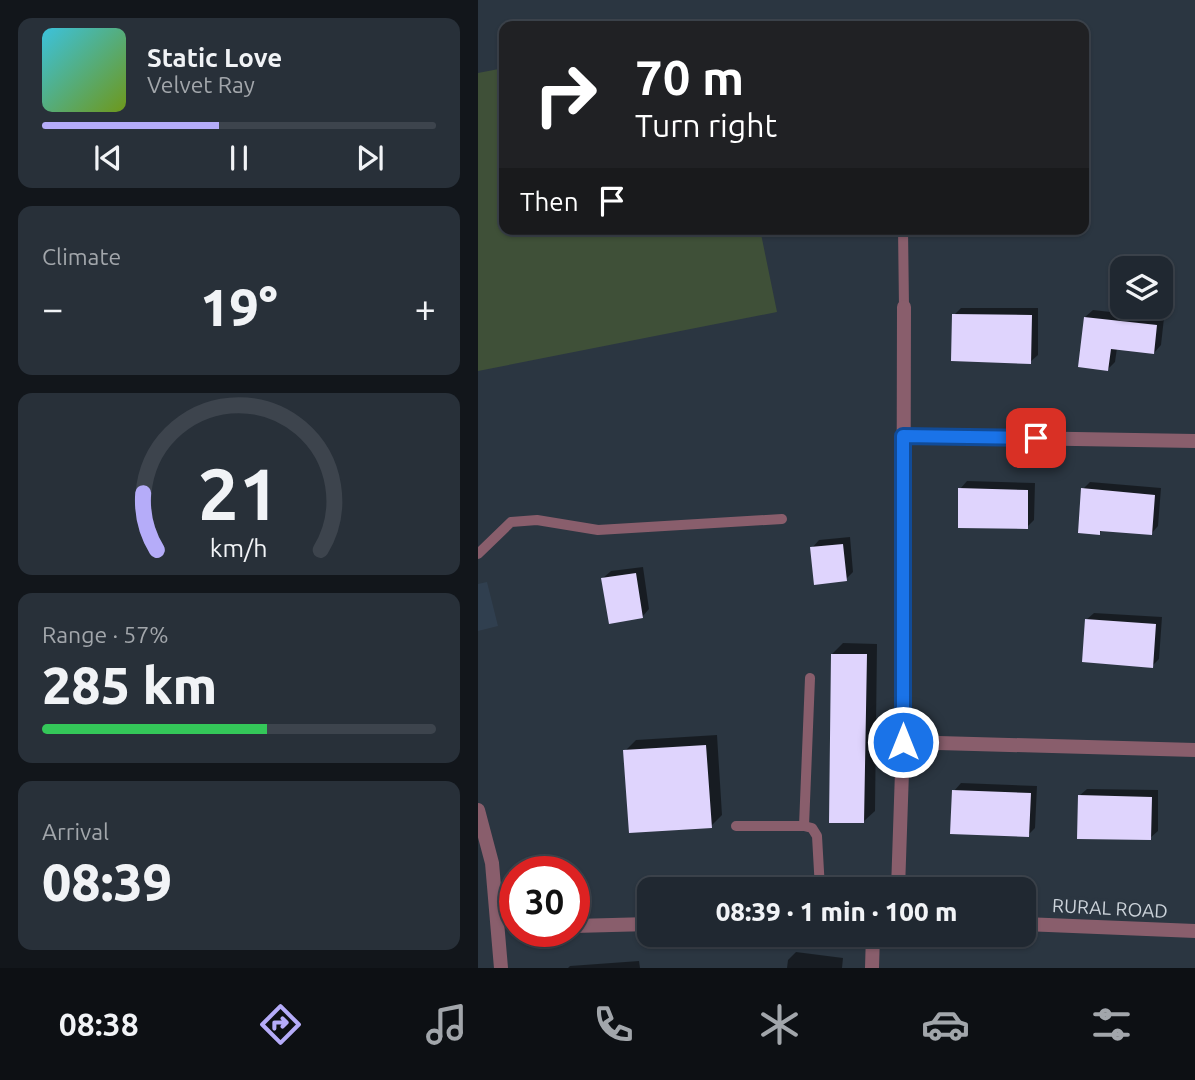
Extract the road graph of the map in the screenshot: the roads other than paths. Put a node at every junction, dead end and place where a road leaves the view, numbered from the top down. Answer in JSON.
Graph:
{"nodes":[{"id":1,"x":903,"y":235,"type":"edge"},
{"id":2,"x":904,"y":307,"type":"joint"},
{"id":3,"x":903,"y":436,"type":"junction"},
{"id":4,"x":1195,"y":441,"type":"edge"},
{"id":5,"x":782,"y":519,"type":"dead end"},
{"id":6,"x":478,"y":554,"type":"edge"},
{"id":7,"x":810,"y":678,"type":"dead end"},
{"id":8,"x":903,"y":742,"type":"junction"},
{"id":9,"x":1195,"y":750,"type":"edge"},
{"id":10,"x":478,"y":810,"type":"edge"},
{"id":11,"x":736,"y":826,"type":"dead end"},
{"id":12,"x":804,"y":826,"type":"junction"},
{"id":13,"x":819,"y":877,"type":"edge"},
{"id":14,"x":898,"y":877,"type":"edge"},
{"id":15,"x":637,"y":924,"type":"edge"},
{"id":16,"x":1036,"y":924,"type":"edge"},
{"id":17,"x":590,"y":926,"type":"edge"},
{"id":18,"x":499,"y":927,"type":"edge"},
{"id":19,"x":1195,"y":931,"type":"edge"},
{"id":20,"x":500,"y":947,"type":"edge"},
{"id":21,"x":873,"y":947,"type":"edge"},
{"id":22,"x":501,"y":968,"type":"edge"},
{"id":23,"x":872,"y":968,"type":"edge"}],
"edges":[{"from":1,"to":2,"type":"lane"},
{"from":2,"to":3,"type":"street"},
{"from":3,"to":4,"type":"street"},
{"from":3,"to":8,"type":"street"},
{"from":5,"to":6,"type":"lane"},
{"from":7,"to":12,"type":"lane"},
{"from":8,"to":9,"type":"street"},
{"from":8,"to":14,"type":"street"},
{"from":10,"to":18,"type":"street"},
{"from":11,"to":12,"type":"lane"},
{"from":12,"to":13,"type":"lane"},
{"from":15,"to":17,"type":"street"},
{"from":16,"to":19,"type":"street","name":"RURAL ROAD"},
{"from":20,"to":22,"type":"street"},
{"from":21,"to":23,"type":"street"}]}
